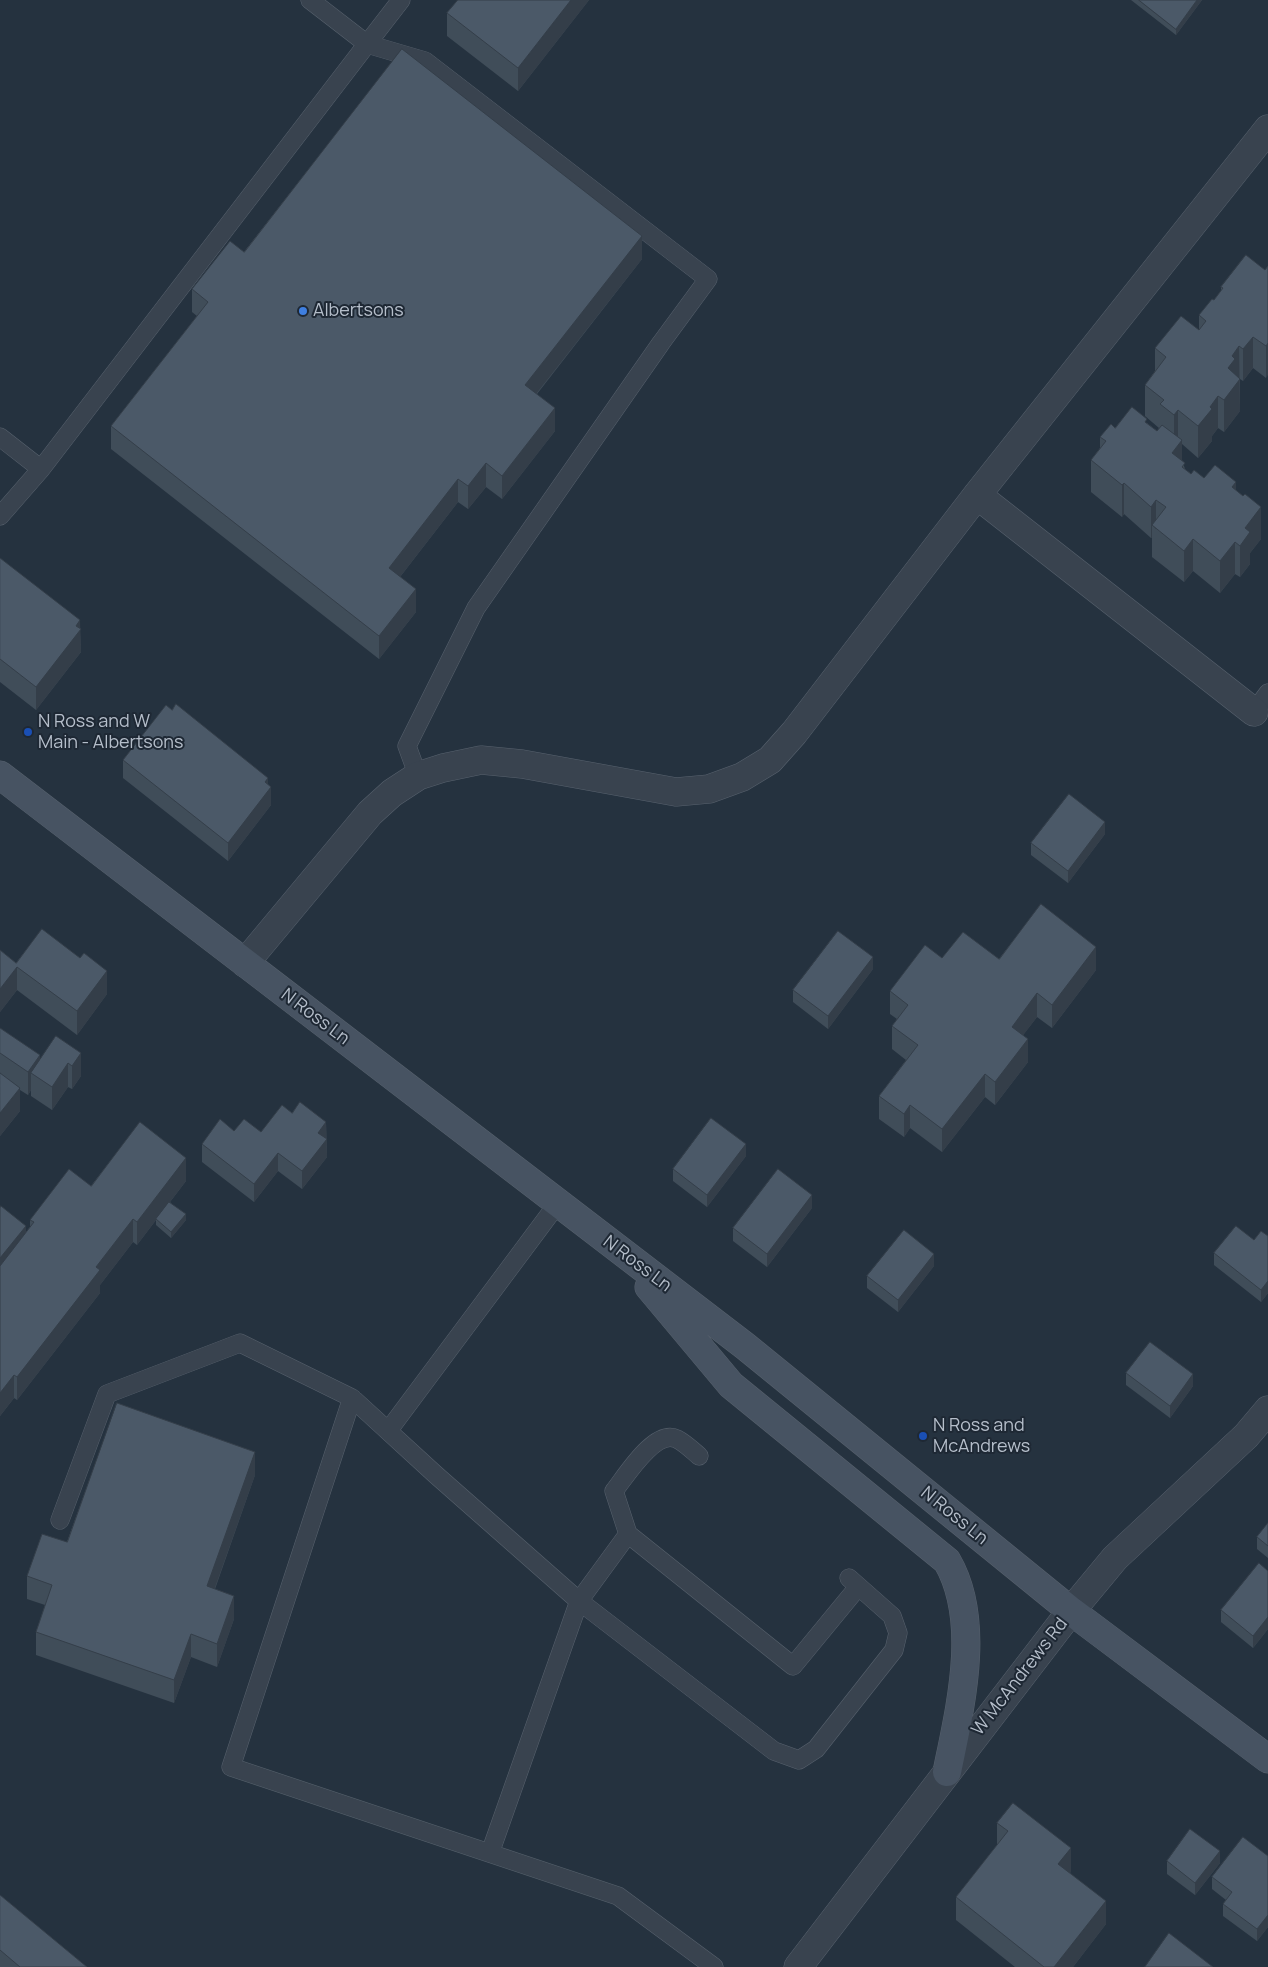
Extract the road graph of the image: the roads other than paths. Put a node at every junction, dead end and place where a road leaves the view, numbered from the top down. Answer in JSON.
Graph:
{"nodes":[{"id":1,"x":310,"y":0,"type":"edge"},
{"id":2,"x":401,"y":0,"type":"edge"},
{"id":3,"x":367,"y":44,"type":"junction"},
{"id":4,"x":1268,"y":129,"type":"edge"},
{"id":5,"x":0,"y":437,"type":"edge"},
{"id":6,"x":42,"y":469,"type":"junction"},
{"id":7,"x":977,"y":496,"type":"junction"},
{"id":8,"x":0,"y":516,"type":"edge"},
{"id":9,"x":1261,"y":702,"type":"edge"},
{"id":10,"x":0,"y":775,"type":"edge"},
{"id":11,"x":418,"y":776,"type":"junction"},
{"id":12,"x":245,"y":963,"type":"junction"},
{"id":13,"x":558,"y":1203,"type":"junction"},
{"id":14,"x":618,"y":1249,"type":"junction"},
{"id":15,"x":352,"y":1398,"type":"junction"},
{"id":16,"x":1268,"y":1410,"type":"edge"},
{"id":17,"x":388,"y":1431,"type":"junction"},
{"id":18,"x":699,"y":1456,"type":"dead end"},
{"id":19,"x":60,"y":1520,"type":"dead end"},
{"id":20,"x":628,"y":1534,"type":"junction"},
{"id":21,"x":578,"y":1601,"type":"junction"},
{"id":22,"x":1071,"y":1611,"type":"junction"},
{"id":23,"x":1268,"y":1759,"type":"edge"},
{"id":24,"x":947,"y":1772,"type":"junction"},
{"id":25,"x":490,"y":1853,"type":"junction"},
{"id":26,"x":714,"y":1967,"type":"edge"},
{"id":27,"x":798,"y":1967,"type":"edge"}],
"edges":[{"from":1,"to":3,"type":"lane"},
{"from":2,"to":3,"type":"lane"},
{"from":3,"to":6,"type":"lane"},
{"from":3,"to":11,"type":"lane"},
{"from":4,"to":7,"type":"street"},
{"from":5,"to":6,"type":"lane"},
{"from":6,"to":8,"type":"lane"},
{"from":7,"to":9,"type":"street"},
{"from":7,"to":11,"type":"street"},
{"from":10,"to":12,"type":"main road","name":"N Ross Ln"},
{"from":11,"to":12,"type":"street"},
{"from":12,"to":13,"type":"main road","name":"N Ross Ln"},
{"from":13,"to":14,"type":"main road","name":"N Ross Ln"},
{"from":13,"to":17,"type":"lane"},
{"from":14,"to":22,"type":"main road","name":"N Ross Ln"},
{"from":14,"to":24,"type":"main road"},
{"from":15,"to":17,"type":"lane"},
{"from":15,"to":19,"type":"lane"},
{"from":15,"to":25,"type":"lane"},
{"from":16,"to":22,"type":"street","name":"W McAndrews Rd"},
{"from":17,"to":21,"type":"lane"},
{"from":18,"to":20,"type":"lane"},
{"from":20,"to":21,"type":"lane"},
{"from":20,"to":21,"type":"lane"},
{"from":21,"to":25,"type":"lane"},
{"from":22,"to":23,"type":"main road","name":"N Ross Ln"},
{"from":22,"to":24,"type":"street","name":"W McAndrews Rd"},
{"from":24,"to":27,"type":"street","name":"W McAndrews Rd"},
{"from":25,"to":26,"type":"lane"}]}
